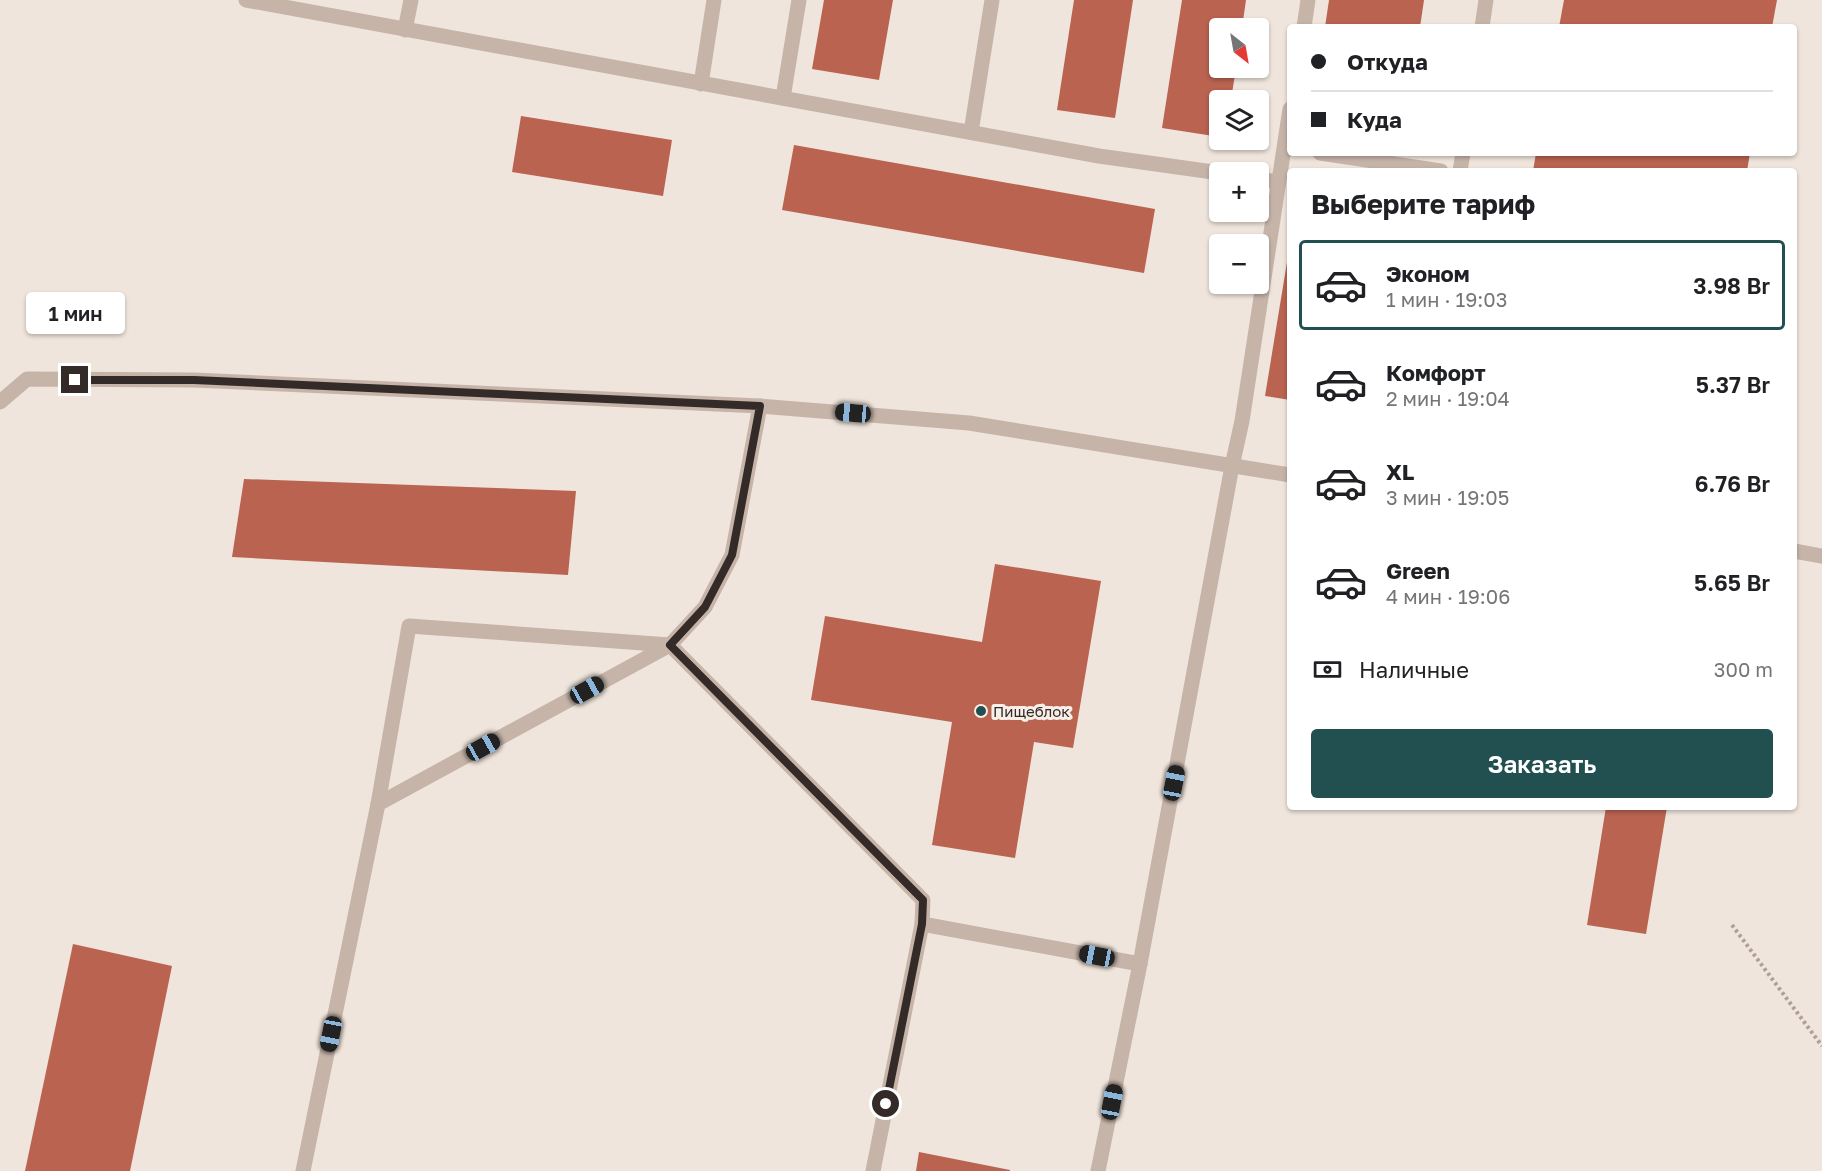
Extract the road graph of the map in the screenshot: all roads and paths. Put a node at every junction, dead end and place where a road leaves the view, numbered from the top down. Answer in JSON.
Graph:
{"nodes":[{"id":1,"x":246,"y":0,"type":"edge"},
{"id":2,"x":411,"y":0,"type":"edge"},
{"id":3,"x":714,"y":0,"type":"edge"},
{"id":4,"x":799,"y":0,"type":"edge"},
{"id":5,"x":992,"y":0,"type":"edge"},
{"id":6,"x":1308,"y":0,"type":"edge"},
{"id":7,"x":1486,"y":0,"type":"edge"},
{"id":8,"x":1304,"y":24,"type":"edge"},
{"id":9,"x":1482,"y":24,"type":"edge"},
{"id":10,"x":405,"y":30,"type":"junction"},
{"id":11,"x":701,"y":84,"type":"junction"},
{"id":12,"x":783,"y":98,"type":"junction"},
{"id":13,"x":971,"y":132,"type":"junction"},
{"id":14,"x":1287,"y":148,"type":"edge"},
{"id":15,"x":1340,"y":156,"type":"edge"},
{"id":16,"x":1422,"y":168,"type":"edge"},
{"id":17,"x":1209,"y":171,"type":"edge"},
{"id":18,"x":1269,"y":181,"type":"edge"},
{"id":19,"x":1278,"y":182,"type":"junction"},
{"id":20,"x":0,"y":402,"type":"edge"},
{"id":21,"x":760,"y":406,"type":"junction"},
{"id":22,"x":1232,"y":466,"type":"junction"},
{"id":23,"x":1287,"y":475,"type":"edge"},
{"id":24,"x":1797,"y":552,"type":"edge"},
{"id":25,"x":1822,"y":556,"type":"edge"},
{"id":26,"x":670,"y":645,"type":"junction"},
{"id":27,"x":378,"y":804,"type":"junction"},
{"id":28,"x":922,"y":924,"type":"junction"},
{"id":29,"x":1732,"y":925,"type":"dead end"},
{"id":30,"x":1140,"y":964,"type":"junction"},
{"id":31,"x":1822,"y":1047,"type":"edge"},
{"id":32,"x":303,"y":1171,"type":"edge"},
{"id":33,"x":873,"y":1171,"type":"edge"},
{"id":34,"x":1098,"y":1171,"type":"edge"}],
"edges":[{"from":1,"to":10,"type":"lane"},
{"from":2,"to":10,"type":"lane"},
{"from":3,"to":11,"type":"lane"},
{"from":4,"to":12,"type":"lane"},
{"from":5,"to":13,"type":"lane"},
{"from":6,"to":8,"type":"lane"},
{"from":7,"to":9,"type":"lane"},
{"from":10,"to":11,"type":"lane"},
{"from":11,"to":12,"type":"lane"},
{"from":12,"to":13,"type":"lane"},
{"from":13,"to":17,"type":"lane"},
{"from":14,"to":19,"type":"lane"},
{"from":15,"to":16,"type":"lane"},
{"from":18,"to":19,"type":"lane"},
{"from":19,"to":22,"type":"lane"},
{"from":20,"to":21,"type":"lane"},
{"from":21,"to":22,"type":"lane"},
{"from":21,"to":26,"type":"lane"},
{"from":22,"to":23,"type":"lane"},
{"from":22,"to":30,"type":"lane"},
{"from":24,"to":25,"type":"lane"},
{"from":26,"to":27,"type":"lane"},
{"from":26,"to":27,"type":"lane"},
{"from":26,"to":28,"type":"lane"},
{"from":27,"to":32,"type":"lane"},
{"from":28,"to":30,"type":"lane"},
{"from":28,"to":33,"type":"lane"},
{"from":29,"to":31,"type":"path"},
{"from":30,"to":34,"type":"lane"}]}
